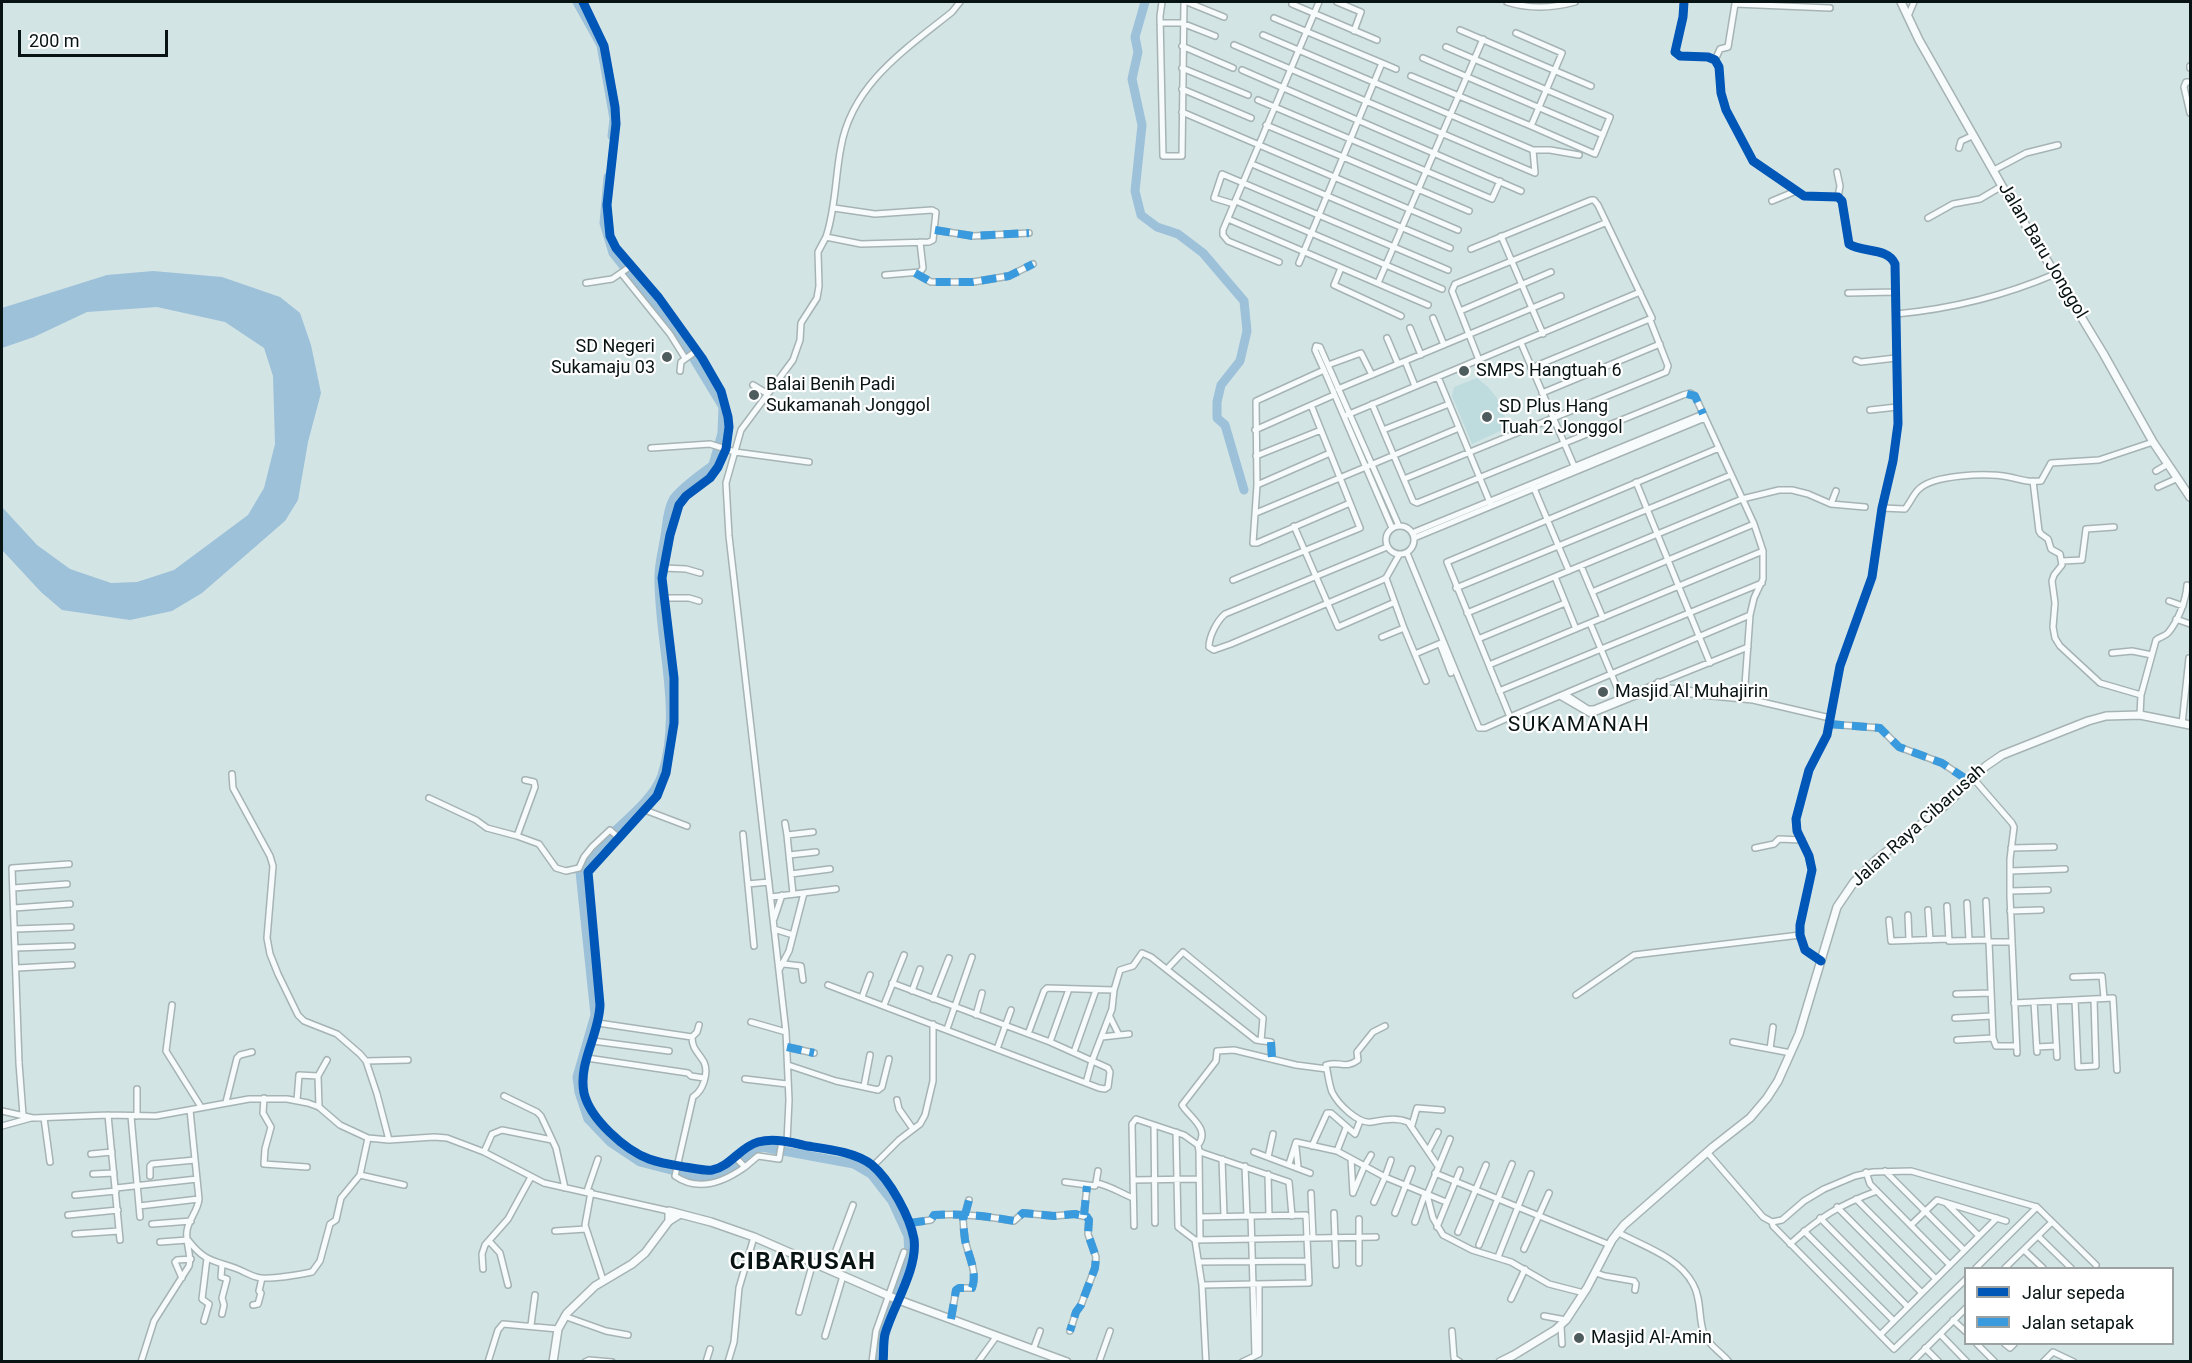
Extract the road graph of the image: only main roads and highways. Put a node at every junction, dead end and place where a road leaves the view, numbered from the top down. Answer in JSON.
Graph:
{"nodes":[{"id":1,"x":1901,"y":2,"type":"edge"},
{"id":2,"x":2190,"y":496,"type":"edge"},
{"id":3,"x":2190,"y":725,"type":"edge"},
{"id":4,"x":680,"y":1214,"type":"junction"},
{"id":5,"x":669,"y":1221,"type":"junction"},
{"id":6,"x":1515,"y":1358,"type":"edge"},
{"id":7,"x":553,"y":1362,"type":"edge"},
{"id":8,"x":1067,"y":1362,"type":"edge"},
{"id":9,"x":1500,"y":1362,"type":"edge"}],
"edges":[{"from":1,"to":2,"type":"main road","name":"Jalan Baru Jonggol"},
{"from":3,"to":6,"type":"main road","name":"Jalan Raya Cibarusah"},
{"from":4,"to":5,"type":"main road"},
{"from":4,"to":5,"type":"main road"},
{"from":4,"to":8,"type":"main road"},
{"from":5,"to":7,"type":"main road"},
{"from":6,"to":9,"type":"main road","name":"Jalan Raya Cibarusah"}]}
